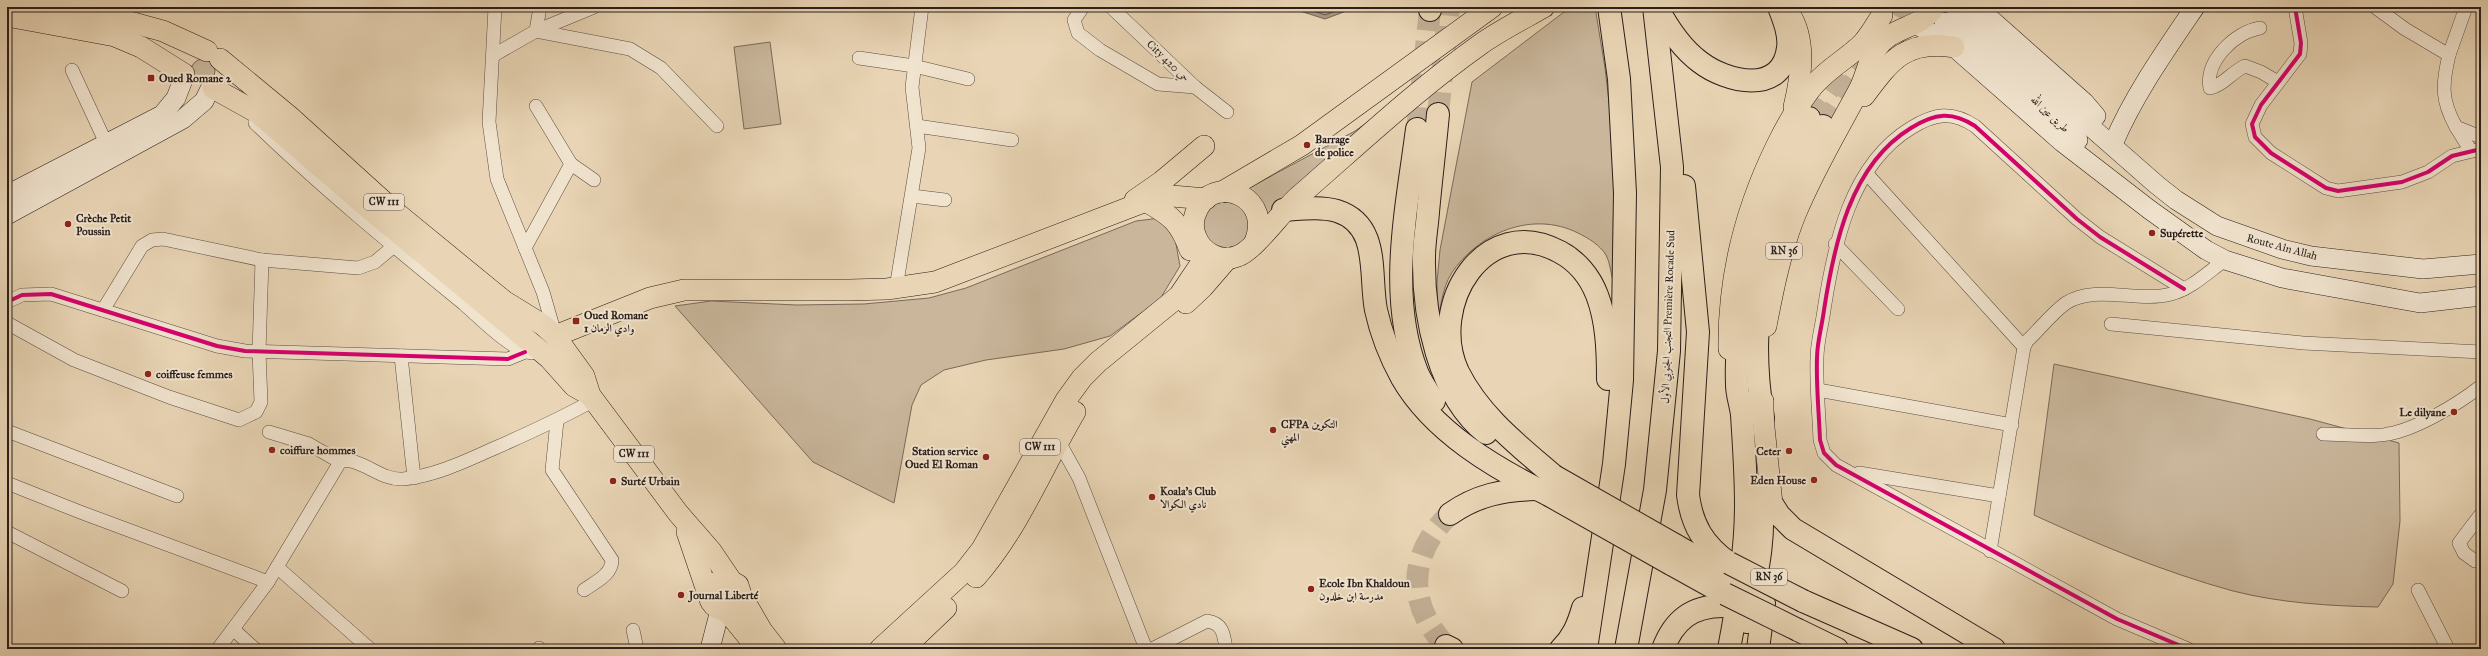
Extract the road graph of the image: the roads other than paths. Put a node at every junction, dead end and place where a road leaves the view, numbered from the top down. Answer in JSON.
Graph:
{"nodes":[{"id":1,"x":53,"y":7,"type":"edge"},
{"id":2,"x":495,"y":7,"type":"edge"},
{"id":3,"x":540,"y":7,"type":"edge"},
{"id":4,"x":594,"y":7,"type":"edge"},
{"id":5,"x":922,"y":7,"type":"edge"},
{"id":6,"x":1083,"y":7,"type":"edge"},
{"id":7,"x":1111,"y":7,"type":"edge"},
{"id":8,"x":1544,"y":7,"type":"edge"},
{"id":9,"x":1609,"y":7,"type":"edge"},
{"id":10,"x":1655,"y":7,"type":"edge"},
{"id":11,"x":1779,"y":7,"type":"edge"},
{"id":12,"x":1783,"y":7,"type":"edge"},
{"id":13,"x":1977,"y":7,"type":"edge"},
{"id":14,"x":2195,"y":7,"type":"edge"},
{"id":15,"x":2295,"y":7,"type":"edge"},
{"id":16,"x":2375,"y":7,"type":"edge"},
{"id":17,"x":2466,"y":7,"type":"edge"},
{"id":18,"x":1486,"y":9,"type":"edge"},
{"id":19,"x":1879,"y":9,"type":"edge"},
{"id":20,"x":1944,"y":13,"type":"edge"},
{"id":21,"x":7,"y":16,"type":"edge"},
{"id":22,"x":1909,"y":26,"type":"junction"},
{"id":23,"x":2260,"y":28,"type":"dead end"},
{"id":24,"x":536,"y":32,"type":"junction"},
{"id":25,"x":1954,"y":47,"type":"junction"},
{"id":26,"x":213,"y":55,"type":"junction"},
{"id":27,"x":494,"y":55,"type":"junction"},
{"id":28,"x":2449,"y":55,"type":"junction"},
{"id":29,"x":859,"y":58,"type":"dead end"},
{"id":30,"x":914,"y":66,"type":"junction"},
{"id":31,"x":72,"y":70,"type":"dead end"},
{"id":32,"x":184,"y":75,"type":"junction"},
{"id":33,"x":968,"y":79,"type":"dead end"},
{"id":34,"x":2278,"y":82,"type":"junction"},
{"id":35,"x":1194,"y":87,"type":"junction"},
{"id":36,"x":1664,"y":88,"type":"junction"},
{"id":37,"x":212,"y":89,"type":"junction"},
{"id":38,"x":246,"y":105,"type":"junction"},
{"id":39,"x":536,"y":106,"type":"dead end"},
{"id":40,"x":1227,"y":112,"type":"dead end"},
{"id":41,"x":1438,"y":114,"type":"tunnel mouth"},
{"id":42,"x":165,"y":122,"type":"junction"},
{"id":43,"x":1816,"y":122,"type":"junction"},
{"id":44,"x":717,"y":126,"type":"dead end"},
{"id":45,"x":917,"y":126,"type":"junction"},
{"id":46,"x":2456,"y":127,"type":"junction"},
{"id":47,"x":1418,"y":129,"type":"tunnel mouth"},
{"id":48,"x":2481,"y":137,"type":"edge"},
{"id":49,"x":1012,"y":140,"type":"dead end"},
{"id":50,"x":106,"y":143,"type":"junction"},
{"id":51,"x":2113,"y":144,"type":"junction"},
{"id":52,"x":1204,"y":146,"type":"dead end"},
{"id":53,"x":2476,"y":150,"type":"edge"},
{"id":54,"x":571,"y":164,"type":"junction"},
{"id":55,"x":1868,"y":174,"type":"junction"},
{"id":56,"x":594,"y":180,"type":"dead end"},
{"id":57,"x":7,"y":195,"type":"edge"},
{"id":58,"x":1214,"y":195,"type":"junction"},
{"id":59,"x":912,"y":196,"type":"junction"},
{"id":60,"x":945,"y":200,"type":"dead end"},
{"id":61,"x":1147,"y":202,"type":"junction"},
{"id":62,"x":1283,"y":210,"type":"junction"},
{"id":63,"x":2150,"y":210,"type":"junction"},
{"id":64,"x":1113,"y":213,"type":"junction"},
{"id":65,"x":7,"y":215,"type":"edge"},
{"id":66,"x":1254,"y":244,"type":"junction"},
{"id":67,"x":1835,"y":244,"type":"junction"},
{"id":68,"x":394,"y":246,"type":"junction"},
{"id":69,"x":525,"y":248,"type":"junction"},
{"id":70,"x":1218,"y":256,"type":"junction"},
{"id":71,"x":262,"y":260,"type":"junction"},
{"id":72,"x":2225,"y":260,"type":"junction"},
{"id":73,"x":2481,"y":264,"type":"edge"},
{"id":74,"x":1191,"y":280,"type":"junction"},
{"id":75,"x":896,"y":288,"type":"junction"},
{"id":76,"x":2184,"y":289,"type":"junction"},
{"id":77,"x":2481,"y":296,"type":"edge"},
{"id":78,"x":7,"y":302,"type":"edge"},
{"id":79,"x":1898,"y":309,"type":"dead end"},
{"id":80,"x":103,"y":310,"type":"junction"},
{"id":81,"x":7,"y":323,"type":"edge"},
{"id":82,"x":2112,"y":324,"type":"dead end"},
{"id":83,"x":556,"y":336,"type":"junction"},
{"id":84,"x":2024,"y":347,"type":"junction"},
{"id":85,"x":259,"y":352,"type":"junction"},
{"id":86,"x":533,"y":352,"type":"junction"},
{"id":87,"x":2481,"y":352,"type":"edge"},
{"id":88,"x":401,"y":356,"type":"junction"},
{"id":89,"x":2481,"y":386,"type":"edge"},
{"id":90,"x":1818,"y":390,"type":"junction"},
{"id":91,"x":592,"y":397,"type":"junction"},
{"id":92,"x":1742,"y":413,"type":"junction"},
{"id":93,"x":1763,"y":418,"type":"joint"},
{"id":94,"x":557,"y":421,"type":"junction"},
{"id":95,"x":2012,"y":425,"type":"junction"},
{"id":96,"x":7,"y":431,"type":"edge"},
{"id":97,"x":269,"y":432,"type":"dead end"},
{"id":98,"x":2323,"y":434,"type":"dead end"},
{"id":99,"x":1059,"y":442,"type":"junction"},
{"id":100,"x":1480,"y":455,"type":"junction"},
{"id":101,"x":340,"y":462,"type":"junction"},
{"id":102,"x":1614,"y":464,"type":"junction"},
{"id":103,"x":1852,"y":472,"type":"junction"},
{"id":104,"x":414,"y":478,"type":"junction"},
{"id":105,"x":7,"y":483,"type":"edge"},
{"id":106,"x":1546,"y":486,"type":"junction"},
{"id":107,"x":177,"y":496,"type":"dead end"},
{"id":108,"x":1999,"y":496,"type":"junction"},
{"id":109,"x":1772,"y":504,"type":"junction"},
{"id":110,"x":678,"y":513,"type":"junction"},
{"id":111,"x":1450,"y":514,"type":"tunnel mouth"},
{"id":112,"x":2481,"y":514,"type":"edge"},
{"id":113,"x":7,"y":532,"type":"edge"},
{"id":114,"x":1990,"y":551,"type":"junction"},
{"id":115,"x":2481,"y":559,"type":"edge"},
{"id":116,"x":1600,"y":560,"type":"junction"},
{"id":117,"x":277,"y":567,"type":"junction"},
{"id":118,"x":268,"y":582,"type":"junction"},
{"id":119,"x":1726,"y":584,"type":"junction"},
{"id":120,"x":735,"y":587,"type":"junction"},
{"id":121,"x":584,"y":590,"type":"dead end"},
{"id":122,"x":2418,"y":590,"type":"dead end"},
{"id":123,"x":122,"y":592,"type":"dead end"},
{"id":124,"x":718,"y":605,"type":"junction"},
{"id":125,"x":1803,"y":626,"type":"edge"},
{"id":126,"x":234,"y":630,"type":"junction"},
{"id":127,"x":633,"y":630,"type":"dead end"},
{"id":128,"x":218,"y":649,"type":"edge"},
{"id":129,"x":255,"y":649,"type":"edge"},
{"id":130,"x":370,"y":649,"type":"edge"},
{"id":131,"x":637,"y":649,"type":"edge"},
{"id":132,"x":710,"y":649,"type":"edge"},
{"id":133,"x":758,"y":649,"type":"edge"},
{"id":134,"x":776,"y":649,"type":"edge"},
{"id":135,"x":880,"y":649,"type":"edge"},
{"id":136,"x":903,"y":649,"type":"edge"},
{"id":137,"x":1146,"y":649,"type":"edge"},
{"id":138,"x":1152,"y":649,"type":"edge"},
{"id":139,"x":1226,"y":649,"type":"edge"},
{"id":140,"x":1561,"y":649,"type":"edge"},
{"id":141,"x":1586,"y":649,"type":"edge"},
{"id":142,"x":1626,"y":649,"type":"edge"},
{"id":143,"x":1662,"y":649,"type":"edge"},
{"id":144,"x":1729,"y":649,"type":"edge"},
{"id":145,"x":1742,"y":649,"type":"edge"},
{"id":146,"x":1758,"y":649,"type":"edge"},
{"id":147,"x":1837,"y":649,"type":"edge"},
{"id":148,"x":1890,"y":649,"type":"edge"},
{"id":149,"x":1912,"y":649,"type":"edge"},
{"id":150,"x":1994,"y":649,"type":"edge"},
{"id":151,"x":2188,"y":649,"type":"edge"},
{"id":152,"x":2448,"y":649,"type":"edge"}],
"edges":[{"from":1,"to":26,"type":"main road","number":"CW 111"},
{"from":2,"to":27,"type":"street"},
{"from":3,"to":24,"type":"street"},
{"from":4,"to":24,"type":"street"},
{"from":5,"to":30,"type":"street"},
{"from":6,"to":35,"type":"street"},
{"from":7,"to":35,"type":"street","name":"City 420 حي"},
{"from":8,"to":62,"type":"main road"},
{"from":9,"to":102,"type":"highway"},
{"from":10,"to":11,"type":"highway"},
{"from":10,"to":36,"type":"highway","name":"التجنب الجنوبي الأول Première Rocade Sud"},
{"from":12,"to":43,"type":"main road"},
{"from":13,"to":51,"type":"main road"},
{"from":14,"to":51,"type":"main road"},
{"from":15,"to":34,"type":"street"},
{"from":16,"to":28,"type":"street"},
{"from":17,"to":28,"type":"street"},
{"from":18,"to":58,"type":"main road"},
{"from":19,"to":22,"type":"main road"},
{"from":19,"to":43,"type":"main road"},
{"from":20,"to":22,"type":"main road"},
{"from":20,"to":51,"type":"main road","name":"طريق عين الله"},
{"from":20,"to":63,"type":"main road","name":"طريق عين الله"},
{"from":21,"to":32,"type":"main road"},
{"from":22,"to":25,"type":"main road"},
{"from":22,"to":43,"type":"main road"},
{"from":23,"to":34,"type":"street"},
{"from":24,"to":27,"type":"street"},
{"from":24,"to":44,"type":"street"},
{"from":25,"to":43,"type":"main road"},
{"from":25,"to":63,"type":"main road"},
{"from":26,"to":32,"type":"main road"},
{"from":26,"to":37,"type":"main road"},
{"from":26,"to":83,"type":"main road","number":"CW 111"},
{"from":27,"to":69,"type":"street"},
{"from":28,"to":46,"type":"street"},
{"from":29,"to":30,"type":"street"},
{"from":30,"to":33,"type":"street"},
{"from":30,"to":45,"type":"street"},
{"from":31,"to":50,"type":"street"},
{"from":32,"to":37,"type":"main road"},
{"from":32,"to":42,"type":"main road"},
{"from":34,"to":53,"type":"street"},
{"from":35,"to":40,"type":"street","name":"City 420 حي"},
{"from":36,"to":119,"type":"highway"},
{"from":36,"to":142,"type":"highway","name":"التجنب الجنوبي الأول Première Rocade Sud"},
{"from":37,"to":38,"type":"main road"},
{"from":37,"to":42,"type":"main road"},
{"from":38,"to":68,"type":"street"},
{"from":38,"to":86,"type":"main road"},
{"from":39,"to":54,"type":"street"},
{"from":41,"to":106,"type":"highway"},
{"from":42,"to":50,"type":"main road"},
{"from":42,"to":65,"type":"main road"},
{"from":43,"to":92,"type":"highway"},
{"from":43,"to":93,"type":"highway"},
{"from":45,"to":49,"type":"street"},
{"from":45,"to":59,"type":"street"},
{"from":46,"to":48,"type":"street"},
{"from":46,"to":53,"type":"street"},
{"from":47,"to":100,"type":"highway"},
{"from":50,"to":57,"type":"main road"},
{"from":51,"to":73,"type":"main road","name":"Route Aîn Allah"},
{"from":52,"to":64,"type":"main road"},
{"from":54,"to":56,"type":"street"},
{"from":54,"to":69,"type":"street"},
{"from":55,"to":67,"type":"street"},
{"from":55,"to":76,"type":"street"},
{"from":55,"to":84,"type":"street"},
{"from":58,"to":61,"type":"main road"},
{"from":58,"to":66,"type":"main road"},
{"from":58,"to":70,"type":"main road"},
{"from":59,"to":60,"type":"street"},
{"from":59,"to":75,"type":"street"},
{"from":61,"to":64,"type":"main road"},
{"from":61,"to":74,"type":"main road"},
{"from":62,"to":66,"type":"main road"},
{"from":62,"to":100,"type":"highway"},
{"from":63,"to":72,"type":"main road"},
{"from":64,"to":75,"type":"main road"},
{"from":66,"to":70,"type":"main road"},
{"from":67,"to":79,"type":"street"},
{"from":67,"to":90,"type":"street"},
{"from":68,"to":71,"type":"street"},
{"from":68,"to":86,"type":"street"},
{"from":69,"to":83,"type":"street"},
{"from":70,"to":74,"type":"main road","number":"CW 111"},
{"from":70,"to":99,"type":"main road"},
{"from":71,"to":80,"type":"street"},
{"from":71,"to":85,"type":"street"},
{"from":72,"to":76,"type":"street"},
{"from":72,"to":77,"type":"main road"},
{"from":74,"to":135,"type":"main road","number":"CW 111"},
{"from":75,"to":83,"type":"main road"},
{"from":76,"to":84,"type":"street"},
{"from":78,"to":80,"type":"street"},
{"from":80,"to":85,"type":"street"},
{"from":81,"to":85,"type":"street"},
{"from":82,"to":87,"type":"street"},
{"from":83,"to":91,"type":"main road","number":"CW 111"},
{"from":84,"to":95,"type":"street"},
{"from":85,"to":88,"type":"street"},
{"from":86,"to":88,"type":"street"},
{"from":86,"to":91,"type":"main road"},
{"from":88,"to":104,"type":"street"},
{"from":89,"to":98,"type":"street"},
{"from":90,"to":95,"type":"street"},
{"from":90,"to":103,"type":"street"},
{"from":91,"to":94,"type":"street"},
{"from":91,"to":110,"type":"main road","number":"CW 111"},
{"from":92,"to":144,"type":"highway"},
{"from":92,"to":145,"type":"highway","number":"RN 36"},
{"from":93,"to":109,"type":"main road","number":"RN 36"},
{"from":94,"to":104,"type":"street"},
{"from":94,"to":121,"type":"street"},
{"from":95,"to":108,"type":"street"},
{"from":96,"to":107,"type":"street"},
{"from":97,"to":101,"type":"street"},
{"from":99,"to":136,"type":"main road"},
{"from":99,"to":137,"type":"street"},
{"from":100,"to":106,"type":"highway"},
{"from":101,"to":104,"type":"street"},
{"from":101,"to":117,"type":"street"},
{"from":102,"to":106,"type":"highway"},
{"from":102,"to":116,"type":"highway"},
{"from":103,"to":108,"type":"street"},
{"from":103,"to":114,"type":"street"},
{"from":105,"to":118,"type":"street"},
{"from":106,"to":111,"type":"highway"},
{"from":106,"to":119,"type":"highway","bridge":true},
{"from":108,"to":114,"type":"street"},
{"from":109,"to":146,"type":"highway","number":"RN 36"},
{"from":109,"to":150,"type":"highway"},
{"from":110,"to":120,"type":"main road","number":"CW 111"},
{"from":110,"to":124,"type":"main road"},
{"from":112,"to":115,"type":"street"},
{"from":113,"to":123,"type":"street"},
{"from":114,"to":151,"type":"street"},
{"from":116,"to":140,"type":"highway"},
{"from":116,"to":141,"type":"highway"},
{"from":117,"to":118,"type":"street"},
{"from":117,"to":130,"type":"street"},
{"from":118,"to":126,"type":"street"},
{"from":119,"to":125,"type":"highway","bridge":true},
{"from":119,"to":125,"type":"highway","bridge":true},
{"from":119,"to":143,"type":"highway"},
{"from":120,"to":124,"type":"main road"},
{"from":120,"to":124,"type":"main road"},
{"from":120,"to":134,"type":"main road","number":"CW 111"},
{"from":122,"to":152,"type":"street"},
{"from":124,"to":132,"type":"main road"},
{"from":124,"to":133,"type":"main road"},
{"from":125,"to":147,"type":"highway"},
{"from":125,"to":148,"type":"highway"},
{"from":125,"to":149,"type":"highway"},
{"from":126,"to":128,"type":"street"},
{"from":126,"to":129,"type":"street"},
{"from":127,"to":131,"type":"street"},
{"from":138,"to":139,"type":"street"}]}
